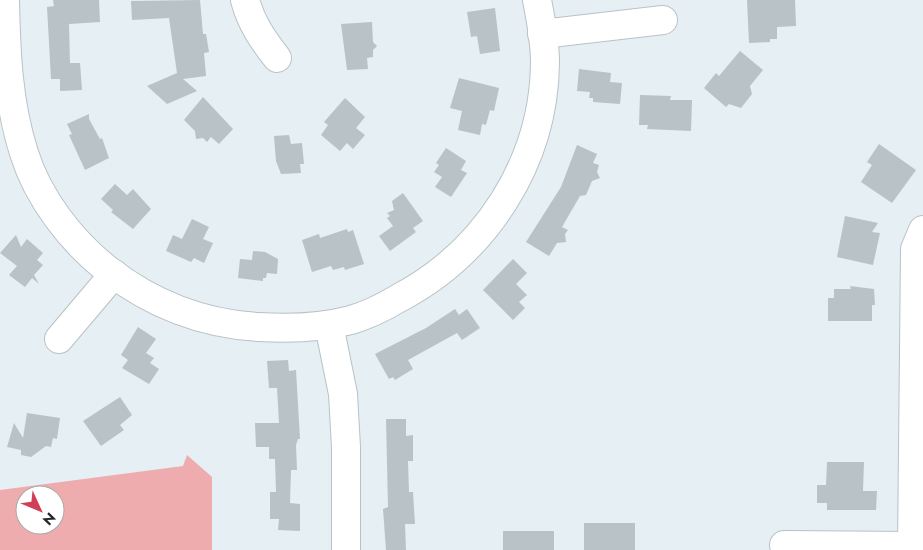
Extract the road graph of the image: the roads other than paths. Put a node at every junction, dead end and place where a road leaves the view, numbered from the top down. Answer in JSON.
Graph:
{"nodes":[{"id":1,"x":5,"y":0,"type":"edge"},
{"id":2,"x":245,"y":0,"type":"edge"},
{"id":3,"x":537,"y":0,"type":"edge"},
{"id":4,"x":663,"y":20,"type":"dead end"},
{"id":5,"x":542,"y":34,"type":"junction"},
{"id":6,"x":277,"y":58,"type":"dead end"},
{"id":7,"x":923,"y":230,"type":"edge"},
{"id":8,"x":114,"y":274,"type":"junction"},
{"id":9,"x":328,"y":325,"type":"junction"},
{"id":10,"x":58,"y":339,"type":"dead end"},
{"id":11,"x":784,"y":545,"type":"dead end"},
{"id":12,"x":912,"y":548,"type":"edge"},
{"id":13,"x":346,"y":550,"type":"edge"}],
"edges":[{"from":1,"to":8,"type":"street"},
{"from":2,"to":6,"type":"street"},
{"from":3,"to":5,"type":"street"},
{"from":4,"to":5,"type":"street"},
{"from":5,"to":9,"type":"street"},
{"from":7,"to":12,"type":"street"},
{"from":8,"to":9,"type":"street"},
{"from":8,"to":10,"type":"street"},
{"from":9,"to":13,"type":"street"},
{"from":11,"to":12,"type":"street"}]}
